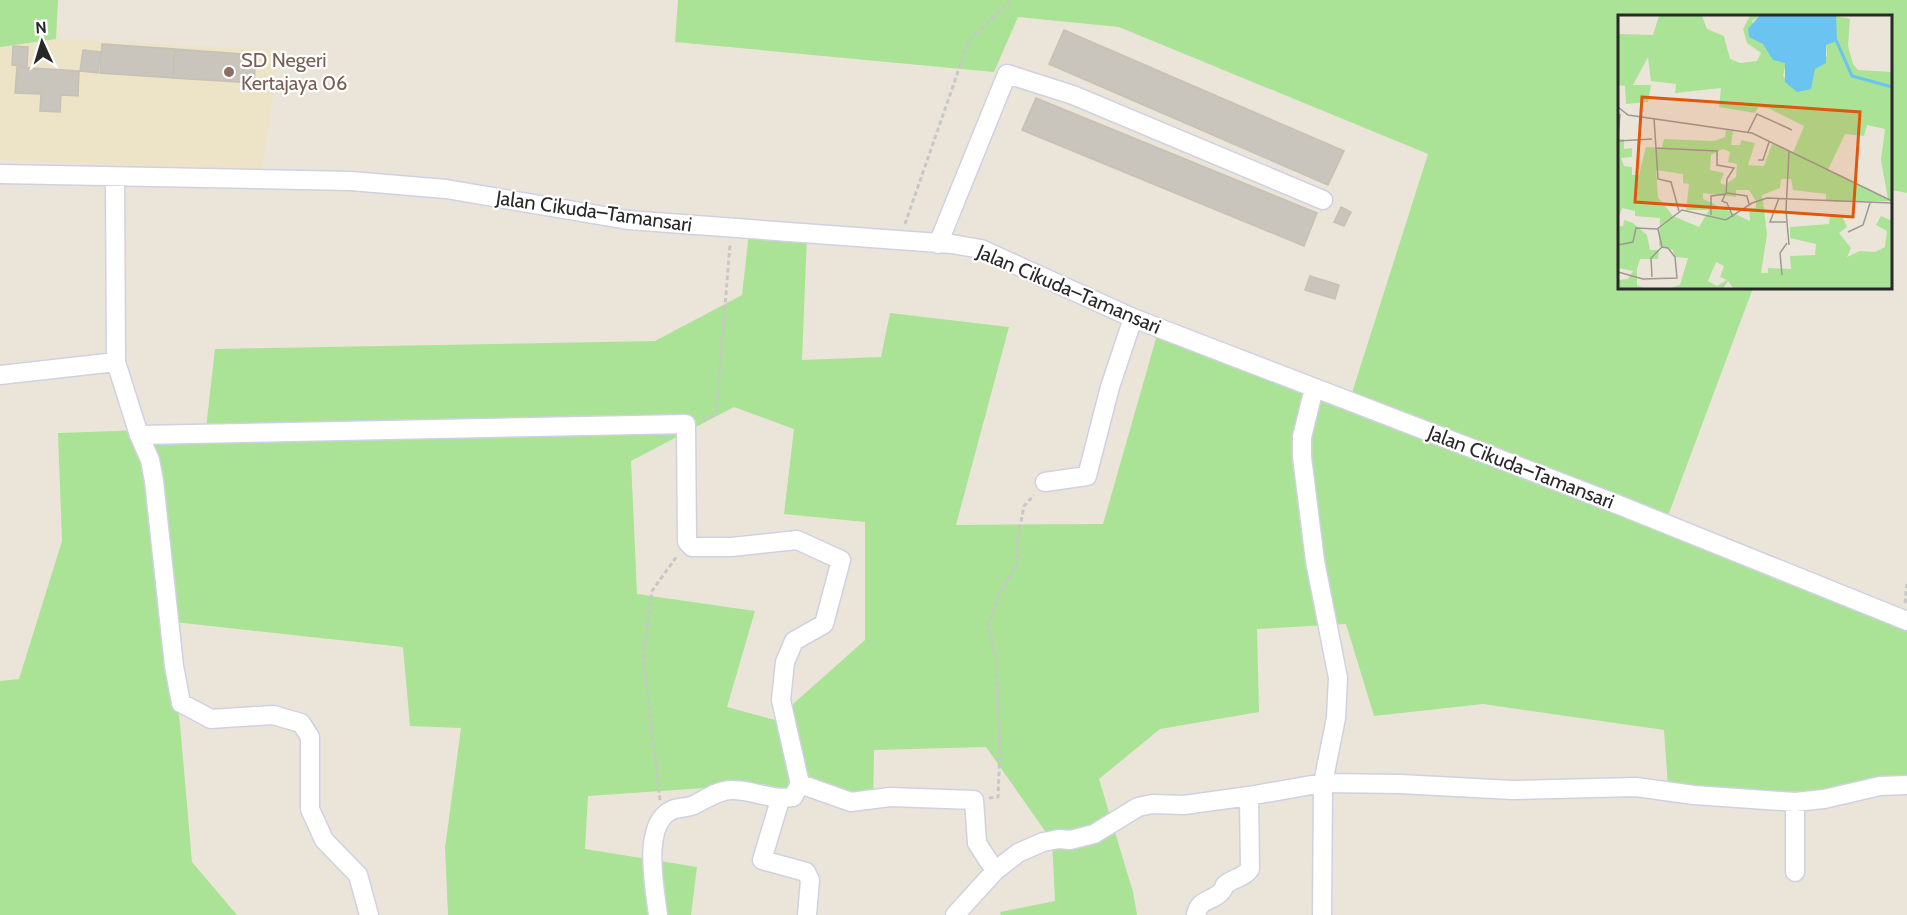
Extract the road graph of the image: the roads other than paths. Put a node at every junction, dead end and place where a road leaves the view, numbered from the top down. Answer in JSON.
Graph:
{"nodes":[{"id":1,"x":0,"y":174,"type":"edge"},
{"id":2,"x":115,"y":177,"type":"junction"},
{"id":3,"x":1323,"y":200,"type":"dead end"},
{"id":4,"x":938,"y":244,"type":"junction"},
{"id":5,"x":1134,"y":318,"type":"junction"},
{"id":6,"x":116,"y":362,"type":"junction"},
{"id":7,"x":0,"y":375,"type":"edge"},
{"id":8,"x":1314,"y":388,"type":"junction"},
{"id":9,"x":139,"y":435,"type":"junction"},
{"id":10,"x":1045,"y":482,"type":"road end"},
{"id":11,"x":1907,"y":621,"type":"edge"},
{"id":12,"x":1323,"y":783,"type":"junction"},
{"id":13,"x":800,"y":784,"type":"junction"},
{"id":14,"x":1907,"y":785,"type":"edge"},
{"id":15,"x":1249,"y":796,"type":"junction"},
{"id":16,"x":780,"y":800,"type":"junction"},
{"id":17,"x":1795,"y":802,"type":"junction"},
{"id":18,"x":995,"y":871,"type":"junction"},
{"id":19,"x":1795,"y":872,"type":"dead end"},
{"id":20,"x":369,"y":915,"type":"edge"},
{"id":21,"x":658,"y":915,"type":"edge"},
{"id":22,"x":807,"y":915,"type":"edge"},
{"id":23,"x":955,"y":915,"type":"edge"},
{"id":24,"x":1196,"y":915,"type":"edge"},
{"id":25,"x":1322,"y":915,"type":"edge"}],
"edges":[{"from":1,"to":2,"type":"street","name":"Jalan Cikuda–Tamansari"},
{"from":2,"to":4,"type":"street","name":"Jalan Cikuda–Tamansari"},
{"from":2,"to":6,"type":"street"},
{"from":3,"to":4,"type":"street"},
{"from":4,"to":5,"type":"street","name":"Jalan Cikuda–Tamansari"},
{"from":5,"to":8,"type":"street","name":"Jalan Cikuda–Tamansari"},
{"from":5,"to":10,"type":"street"},
{"from":6,"to":7,"type":"street"},
{"from":6,"to":9,"type":"street"},
{"from":8,"to":11,"type":"street","name":"Jalan Cikuda–Tamansari"},
{"from":8,"to":12,"type":"street"},
{"from":9,"to":13,"type":"street"},
{"from":9,"to":20,"type":"street"},
{"from":12,"to":15,"type":"street"},
{"from":12,"to":17,"type":"street"},
{"from":12,"to":25,"type":"street"},
{"from":13,"to":16,"type":"street"},
{"from":13,"to":18,"type":"street"},
{"from":14,"to":17,"type":"street"},
{"from":15,"to":18,"type":"street"},
{"from":15,"to":24,"type":"street"},
{"from":16,"to":21,"type":"street"},
{"from":16,"to":22,"type":"street"},
{"from":17,"to":19,"type":"street"},
{"from":18,"to":23,"type":"street"}]}
